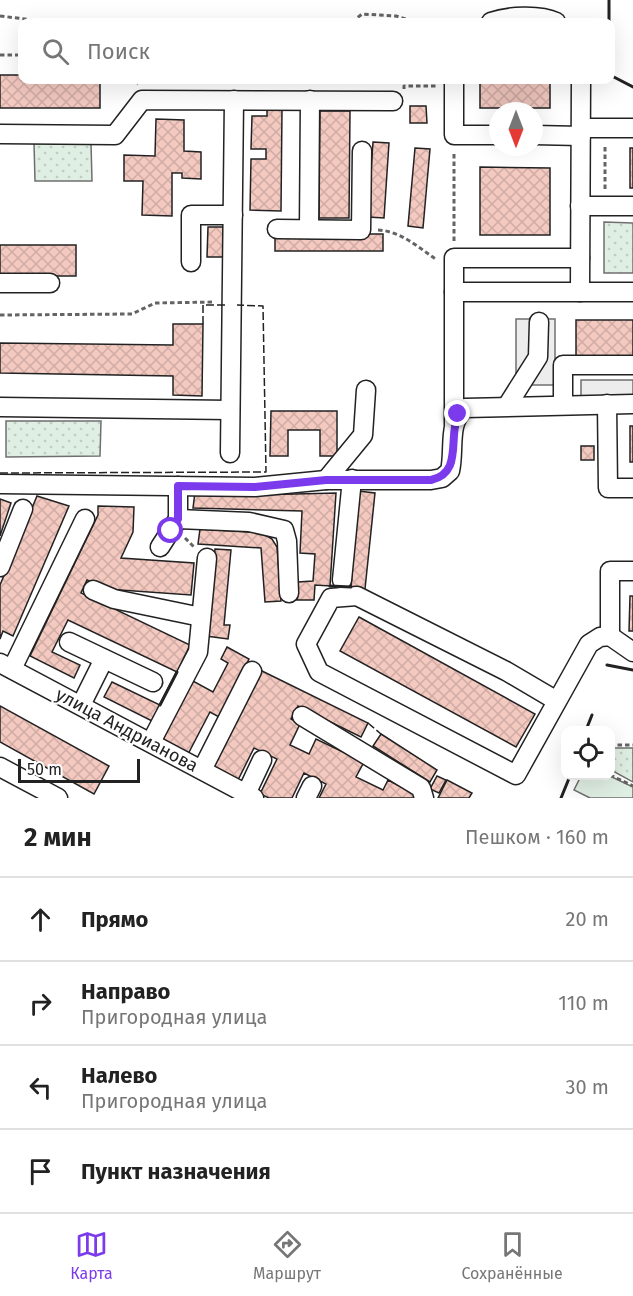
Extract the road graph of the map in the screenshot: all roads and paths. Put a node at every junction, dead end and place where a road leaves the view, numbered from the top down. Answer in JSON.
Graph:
{"nodes":[{"id":1,"x":0,"y":16,"type":"edge"},
{"id":2,"x":18,"y":18,"type":"edge"},
{"id":3,"x":357,"y":18,"type":"edge"},
{"id":4,"x":395,"y":18,"type":"edge"},
{"id":5,"x":502,"y":18,"type":"edge"},
{"id":6,"x":547,"y":18,"type":"edge"},
{"id":7,"x":0,"y":55,"type":"edge"},
{"id":8,"x":18,"y":55,"type":"edge"},
{"id":9,"x":437,"y":84,"type":"edge"},
{"id":10,"x":454,"y":84,"type":"edge"},
{"id":11,"x":581,"y":84,"type":"edge"},
{"id":12,"x":234,"y":100,"type":"junction"},
{"id":13,"x":310,"y":100,"type":"junction"},
{"id":14,"x":393,"y":101,"type":"joint"},
{"id":15,"x":605,"y":128,"type":"junction"},
{"id":16,"x":633,"y":128,"type":"edge"},
{"id":17,"x":581,"y":132,"type":"junction"},
{"id":18,"x":0,"y":134,"type":"edge"},
{"id":19,"x":543,"y":134,"type":"edge"},
{"id":20,"x":454,"y":135,"type":"junction"},
{"id":21,"x":489,"y":135,"type":"edge"},
{"id":22,"x":362,"y":151,"type":"dead end"},
{"id":23,"x":580,"y":206,"type":"junction"},
{"id":24,"x":605,"y":206,"type":"junction"},
{"id":25,"x":633,"y":206,"type":"edge"},
{"id":26,"x":233,"y":215,"type":"junction"},
{"id":27,"x":277,"y":229,"type":"dead end"},
{"id":28,"x":309,"y":229,"type":"junction"},
{"id":29,"x":361,"y":230,"type":"junction"},
{"id":30,"x":580,"y":258,"type":"junction"},
{"id":31,"x":454,"y":261,"type":"junction"},
{"id":32,"x":191,"y":262,"type":"dead end"},
{"id":33,"x":0,"y":283,"type":"edge"},
{"id":34,"x":50,"y":283,"type":"dead end"},
{"id":35,"x":454,"y":292,"type":"junction"},
{"id":36,"x":580,"y":292,"type":"junction"},
{"id":37,"x":633,"y":292,"type":"edge"},
{"id":38,"x":232,"y":302,"type":"junction"},
{"id":39,"x":0,"y":315,"type":"edge"},
{"id":40,"x":539,"y":322,"type":"dead end"},
{"id":41,"x":633,"y":365,"type":"edge"},
{"id":42,"x":366,"y":390,"type":"dead end"},
{"id":43,"x":607,"y":404,"type":"junction"},
{"id":44,"x":633,"y":404,"type":"edge"},
{"id":45,"x":563,"y":405,"type":"junction"},
{"id":46,"x":507,"y":406,"type":"junction"},
{"id":47,"x":0,"y":407,"type":"edge"},
{"id":48,"x":230,"y":410,"type":"junction"},
{"id":49,"x":454,"y":424,"type":"junction"},
{"id":50,"x":230,"y":453,"type":"dead end"},
{"id":51,"x":352,"y":479,"type":"junction"},
{"id":52,"x":326,"y":480,"type":"junction"},
{"id":53,"x":0,"y":484,"type":"edge"},
{"id":54,"x":178,"y":486,"type":"junction"},
{"id":55,"x":633,"y":488,"type":"edge"},
{"id":56,"x":23,"y":509,"type":"dead end"},
{"id":57,"x":85,"y":519,"type":"dead end"},
{"id":58,"x":178,"y":519,"type":"junction"},
{"id":59,"x":160,"y":547,"type":"dead end"},
{"id":60,"x":207,"y":558,"type":"joint"},
{"id":61,"x":0,"y":567,"type":"edge"},
{"id":62,"x":633,"y":571,"type":"edge"},
{"id":63,"x":342,"y":580,"type":"dead end"},
{"id":64,"x":93,"y":590,"type":"dead end"},
{"id":65,"x":289,"y":593,"type":"dead end"},
{"id":66,"x":201,"y":617,"type":"junction"},
{"id":67,"x":610,"y":636,"type":"junction"},
{"id":68,"x":69,"y":642,"type":"dead end"},
{"id":69,"x":633,"y":652,"type":"edge"},
{"id":70,"x":104,"y":659,"type":"junction"},
{"id":71,"x":6,"y":666,"type":"edge"},
{"id":72,"x":252,"y":671,"type":"dead end"},
{"id":73,"x":153,"y":682,"type":"dead end"},
{"id":74,"x":557,"y":702,"type":"junction"},
{"id":75,"x":81,"y":705,"type":"junction"},
{"id":76,"x":302,"y":716,"type":"dead end"},
{"id":77,"x":151,"y":742,"type":"junction"},
{"id":78,"x":615,"y":745,"type":"edge"},
{"id":79,"x":633,"y":745,"type":"edge"},
{"id":80,"x":262,"y":760,"type":"dead end"},
{"id":81,"x":0,"y":767,"type":"edge"},
{"id":82,"x":202,"y":770,"type":"junction"},
{"id":83,"x":615,"y":777,"type":"edge"},
{"id":84,"x":633,"y":786,"type":"edge"},
{"id":85,"x":250,"y":796,"type":"edge"},
{"id":86,"x":58,"y":798,"type":"edge"},
{"id":87,"x":424,"y":798,"type":"edge"}],
"edges":[{"from":1,"to":2,"type":"path"},
{"from":3,"to":4,"type":"path"},
{"from":5,"to":6,"type":"street"},
{"from":7,"to":8,"type":"path"},
{"from":9,"to":14,"type":"path"},
{"from":10,"to":20,"type":"street"},
{"from":11,"to":17,"type":"street"},
{"from":12,"to":13,"type":"street"},
{"from":12,"to":18,"type":"street"},
{"from":12,"to":26,"type":"street"},
{"from":13,"to":14,"type":"street"},
{"from":13,"to":28,"type":"street"},
{"from":15,"to":16,"type":"street"},
{"from":15,"to":17,"type":"street"},
{"from":15,"to":24,"type":"path"},
{"from":17,"to":19,"type":"street"},
{"from":17,"to":23,"type":"street"},
{"from":20,"to":21,"type":"street"},
{"from":20,"to":31,"type":"path"},
{"from":22,"to":29,"type":"street"},
{"from":23,"to":24,"type":"street"},
{"from":23,"to":30,"type":"street"},
{"from":24,"to":25,"type":"street"},
{"from":26,"to":32,"type":"street"},
{"from":26,"to":38,"type":"street"},
{"from":27,"to":28,"type":"street"},
{"from":28,"to":29,"type":"street"},
{"from":29,"to":31,"type":"path"},
{"from":30,"to":31,"type":"street"},
{"from":30,"to":36,"type":"street"},
{"from":31,"to":35,"type":"street"},
{"from":33,"to":34,"type":"street"},
{"from":35,"to":36,"type":"street"},
{"from":35,"to":49,"type":"street"},
{"from":36,"to":37,"type":"street"},
{"from":38,"to":39,"type":"path"},
{"from":38,"to":48,"type":"street"},
{"from":40,"to":46,"type":"street"},
{"from":41,"to":45,"type":"street"},
{"from":42,"to":52,"type":"street"},
{"from":43,"to":44,"type":"street"},
{"from":43,"to":45,"type":"street"},
{"from":43,"to":55,"type":"street"},
{"from":45,"to":46,"type":"street"},
{"from":46,"to":49,"type":"street"},
{"from":47,"to":48,"type":"street"},
{"from":48,"to":50,"type":"street"},
{"from":49,"to":51,"type":"street"},
{"from":51,"to":52,"type":"street"},
{"from":51,"to":63,"type":"street"},
{"from":52,"to":54,"type":"street"},
{"from":53,"to":54,"type":"street"},
{"from":54,"to":58,"type":"street"},
{"from":56,"to":61,"type":"street"},
{"from":57,"to":71,"type":"street"},
{"from":58,"to":59,"type":"street"},
{"from":58,"to":60,"type":"path"},
{"from":58,"to":65,"type":"street"},
{"from":60,"to":66,"type":"street"},
{"from":62,"to":67,"type":"street"},
{"from":64,"to":66,"type":"street"},
{"from":66,"to":77,"type":"street"},
{"from":67,"to":69,"type":"street"},
{"from":67,"to":74,"type":"street"},
{"from":68,"to":70,"type":"street"},
{"from":70,"to":73,"type":"street"},
{"from":70,"to":75,"type":"street"},
{"from":71,"to":75,"type":"street","name":"улица Андрианова"},
{"from":72,"to":82,"type":"street"},
{"from":74,"to":74,"type":"street"},
{"from":75,"to":77,"type":"street","name":"улица Андрианова"},
{"from":76,"to":87,"type":"street"},
{"from":77,"to":82,"type":"street","name":"улица Андрианова"},
{"from":78,"to":79,"type":"path"},
{"from":80,"to":85,"type":"street"},
{"from":81,"to":86,"type":"street"},
{"from":82,"to":85,"type":"street","name":"улица Андрианова"},
{"from":83,"to":84,"type":"path"}]}
